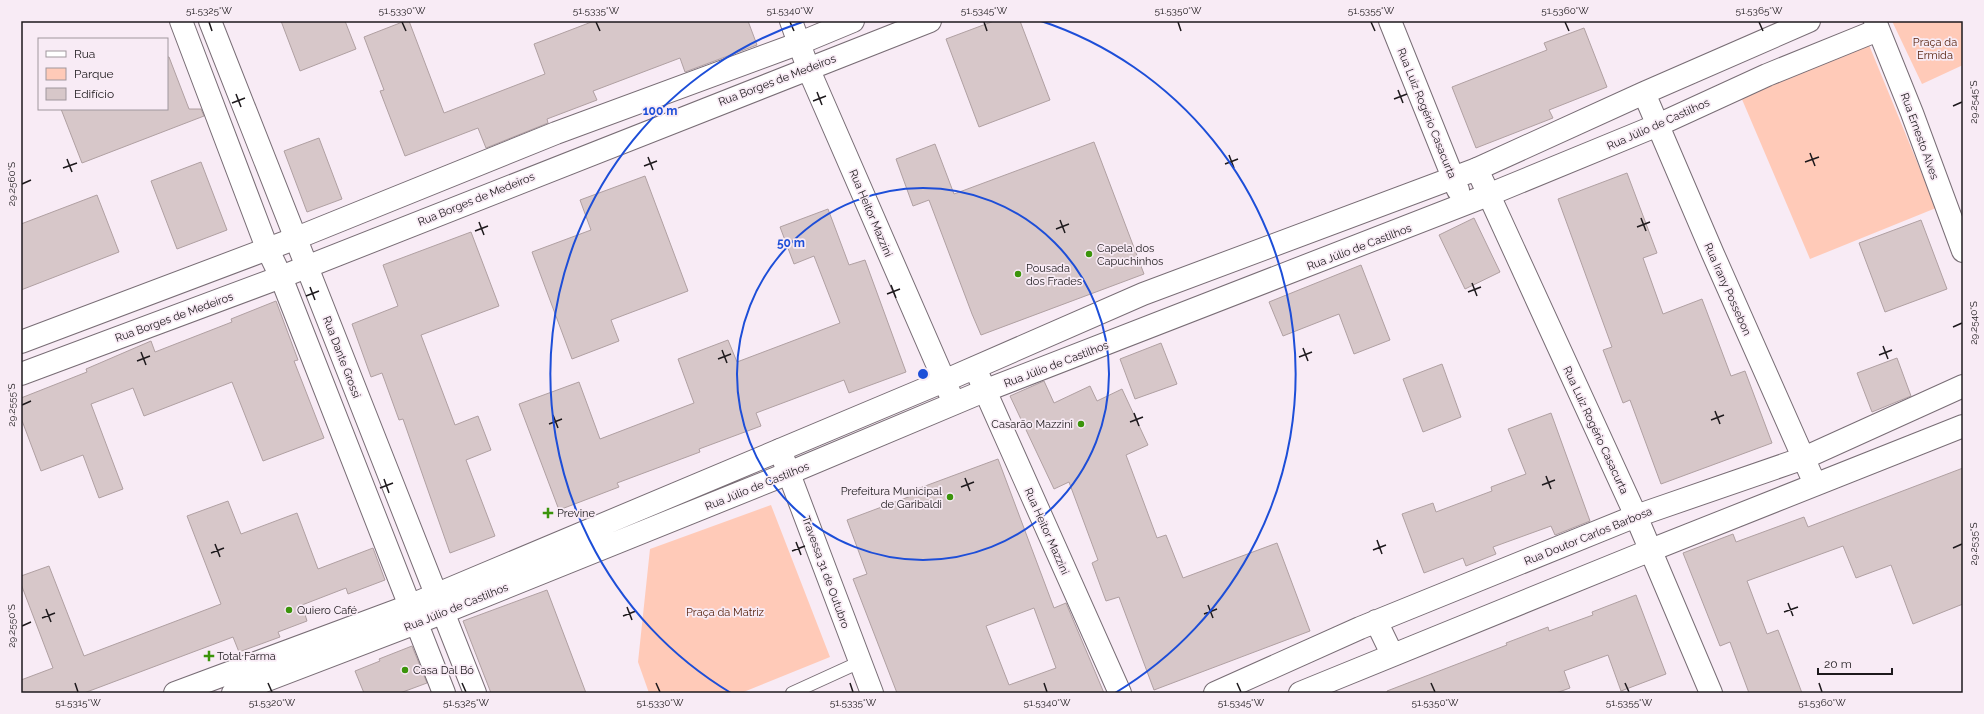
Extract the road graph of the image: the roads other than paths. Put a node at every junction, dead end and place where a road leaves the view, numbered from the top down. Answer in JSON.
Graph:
{"nodes":[{"id":1,"x":181,"y":21,"type":"edge"},
{"id":2,"x":210,"y":21,"type":"edge"},
{"id":3,"x":791,"y":21,"type":"edge"},
{"id":4,"x":853,"y":21,"type":"edge"},
{"id":5,"x":930,"y":21,"type":"edge"},
{"id":6,"x":1390,"y":21,"type":"edge"},
{"id":7,"x":1809,"y":21,"type":"edge"},
{"id":8,"x":1877,"y":26,"type":"edge"},
{"id":9,"x":800,"y":43,"type":"junction"},
{"id":10,"x":808,"y":68,"type":"junction"},
{"id":11,"x":1644,"y":93,"type":"junction"},
{"id":12,"x":1658,"y":125,"type":"junction"},
{"id":13,"x":556,"y":133,"type":"junction"},
{"id":14,"x":568,"y":163,"type":"junction"},
{"id":15,"x":1477,"y":169,"type":"junction"},
{"id":16,"x":1453,"y":177,"type":"junction"},
{"id":17,"x":1488,"y":195,"type":"junction"},
{"id":18,"x":1464,"y":206,"type":"junction"},
{"id":19,"x":294,"y":238,"type":"junction"},
{"id":20,"x":267,"y":248,"type":"junction"},
{"id":21,"x":1963,"y":251,"type":"edge"},
{"id":22,"x":307,"y":266,"type":"junction"},
{"id":23,"x":281,"y":277,"type":"junction"},
{"id":24,"x":21,"y":342,"type":"edge"},
{"id":25,"x":975,"y":368,"type":"junction"},
{"id":26,"x":21,"y":374,"type":"edge"},
{"id":27,"x":944,"y":381,"type":"junction"},
{"id":28,"x":1963,"y":386,"type":"edge"},
{"id":29,"x":984,"y":392,"type":"junction"},
{"id":30,"x":954,"y":403,"type":"junction"},
{"id":31,"x":1963,"y":426,"type":"edge"},
{"id":32,"x":780,"y":450,"type":"junction"},
{"id":33,"x":1804,"y":458,"type":"junction"},
{"id":34,"x":789,"y":473,"type":"junction"},
{"id":35,"x":1815,"y":484,"type":"junction"},
{"id":36,"x":1636,"y":516,"type":"junction"},
{"id":37,"x":1651,"y":550,"type":"junction"},
{"id":38,"x":438,"y":604,"type":"junction"},
{"id":39,"x":412,"y":615,"type":"junction"},
{"id":40,"x":1376,"y":621,"type":"junction"},
{"id":41,"x":1392,"y":654,"type":"junction"},
{"id":42,"x":860,"y":662,"type":"junction"},
{"id":43,"x":185,"y":691,"type":"edge"},
{"id":44,"x":233,"y":693,"type":"edge"},
{"id":45,"x":444,"y":693,"type":"edge"},
{"id":46,"x":475,"y":693,"type":"edge"},
{"id":47,"x":792,"y":693,"type":"edge"},
{"id":48,"x":872,"y":693,"type":"edge"},
{"id":49,"x":1120,"y":693,"type":"edge"},
{"id":50,"x":1215,"y":693,"type":"edge"},
{"id":51,"x":1300,"y":693,"type":"edge"},
{"id":52,"x":1711,"y":693,"type":"edge"}],
"edges":[{"from":1,"to":20,"type":"street"},
{"from":2,"to":19,"type":"street","name":"Rua Dante Grossi"},
{"from":3,"to":9,"type":"street","name":"Rua Heitor Mazzini"},
{"from":4,"to":9,"type":"street"},
{"from":5,"to":10,"type":"street","name":"Rua Borges de Medeiros"},
{"from":6,"to":16,"type":"street","name":"Rua Luiz Rogério Casacurta"},
{"from":7,"to":11,"type":"street","name":"Rua Júlio de Castilhos"},
{"from":8,"to":12,"type":"street","name":"Rua Júlio de Castilhos"},
{"from":8,"to":21,"type":"street","name":"Rua Ernesto Alves"},
{"from":9,"to":10,"type":"street","name":"Rua Heitor Mazzini"},
{"from":9,"to":13,"type":"street"},
{"from":10,"to":14,"type":"street","name":"Rua Borges de Medeiros"},
{"from":10,"to":27,"type":"street","name":"Rua Heitor Mazzini"},
{"from":11,"to":12,"type":"street","name":"Rua Irany Possebon"},
{"from":11,"to":15,"type":"street","name":"Rua Júlio de Castilhos"},
{"from":12,"to":17,"type":"street","name":"Rua Júlio de Castilhos"},
{"from":12,"to":33,"type":"street","name":"Rua Irany Possebon"},
{"from":13,"to":14,"type":"street"},
{"from":13,"to":19,"type":"street"},
{"from":14,"to":22,"type":"street","name":"Rua Borges de Medeiros"},
{"from":15,"to":16,"type":"street","name":"Rua Júlio de Castilhos"},
{"from":15,"to":17,"type":"street","name":"Rua Luiz Rogério Casacurta"},
{"from":16,"to":18,"type":"street","name":"Rua Luiz Rogério Casacurta"},
{"from":16,"to":25,"type":"street","name":"Rua Júlio de Castilhos"},
{"from":17,"to":18,"type":"street","name":"Rua Júlio de Castilhos"},
{"from":17,"to":36,"type":"street","name":"Rua Luiz Rogério Casacurta"},
{"from":18,"to":29,"type":"street","name":"Rua Júlio de Castilhos"},
{"from":19,"to":20,"type":"street"},
{"from":19,"to":22,"type":"street","name":"Rua Dante Grossi"},
{"from":20,"to":23,"type":"street"},
{"from":20,"to":24,"type":"street"},
{"from":22,"to":23,"type":"street","name":"Rua Borges de Medeiros"},
{"from":22,"to":38,"type":"street","name":"Rua Dante Grossi"},
{"from":23,"to":26,"type":"street","name":"Rua Borges de Medeiros"},
{"from":23,"to":39,"type":"street"},
{"from":25,"to":27,"type":"street","name":"Rua Júlio de Castilhos"},
{"from":25,"to":29,"type":"street","name":"Rua Heitor Mazzini"},
{"from":27,"to":30,"type":"street","name":"Rua Heitor Mazzini"},
{"from":27,"to":32,"type":"street","name":"Rua Júlio de Castilhos"},
{"from":28,"to":33,"type":"street","name":"Rua Doutor Carlos Barbosa"},
{"from":29,"to":30,"type":"street","name":"Rua Júlio de Castilhos"},
{"from":29,"to":49,"type":"street","name":"Rua Heitor Mazzini"},
{"from":30,"to":34,"type":"street","name":"Rua Júlio de Castilhos"},
{"from":31,"to":35,"type":"street"},
{"from":32,"to":34,"type":"street","name":"Travessa 31 de Outubro"},
{"from":32,"to":38,"type":"street","name":"Rua Júlio de Castilhos"},
{"from":33,"to":35,"type":"street","name":"Rua Irany Possebon"},
{"from":33,"to":36,"type":"street","name":"Rua Doutor Carlos Barbosa"},
{"from":34,"to":38,"type":"street","name":"Rua Júlio de Castilhos"},
{"from":34,"to":42,"type":"street","name":"Travessa 31 de Outubro"},
{"from":35,"to":37,"type":"street"},
{"from":36,"to":37,"type":"street","name":"Rua Luiz Rogério Casacurta"},
{"from":36,"to":40,"type":"street","name":"Rua Doutor Carlos Barbosa"},
{"from":37,"to":41,"type":"street"},
{"from":37,"to":52,"type":"street","name":"Rua Luiz Rogério Casacurta"},
{"from":38,"to":39,"type":"street","name":"Rua Júlio de Castilhos"},
{"from":38,"to":46,"type":"street","name":"Rua Dante Grossi"},
{"from":39,"to":43,"type":"street","name":"Rua Júlio de Castilhos"},
{"from":39,"to":44,"type":"street","name":"Rua Júlio de Castilhos"},
{"from":39,"to":45,"type":"street"},
{"from":40,"to":41,"type":"street"},
{"from":40,"to":50,"type":"street","name":"Rua Doutor Carlos Barbosa"},
{"from":41,"to":51,"type":"street"},
{"from":42,"to":47,"type":"lane"},
{"from":42,"to":48,"type":"street","name":"Travessa 31 de Outubro"}]}
